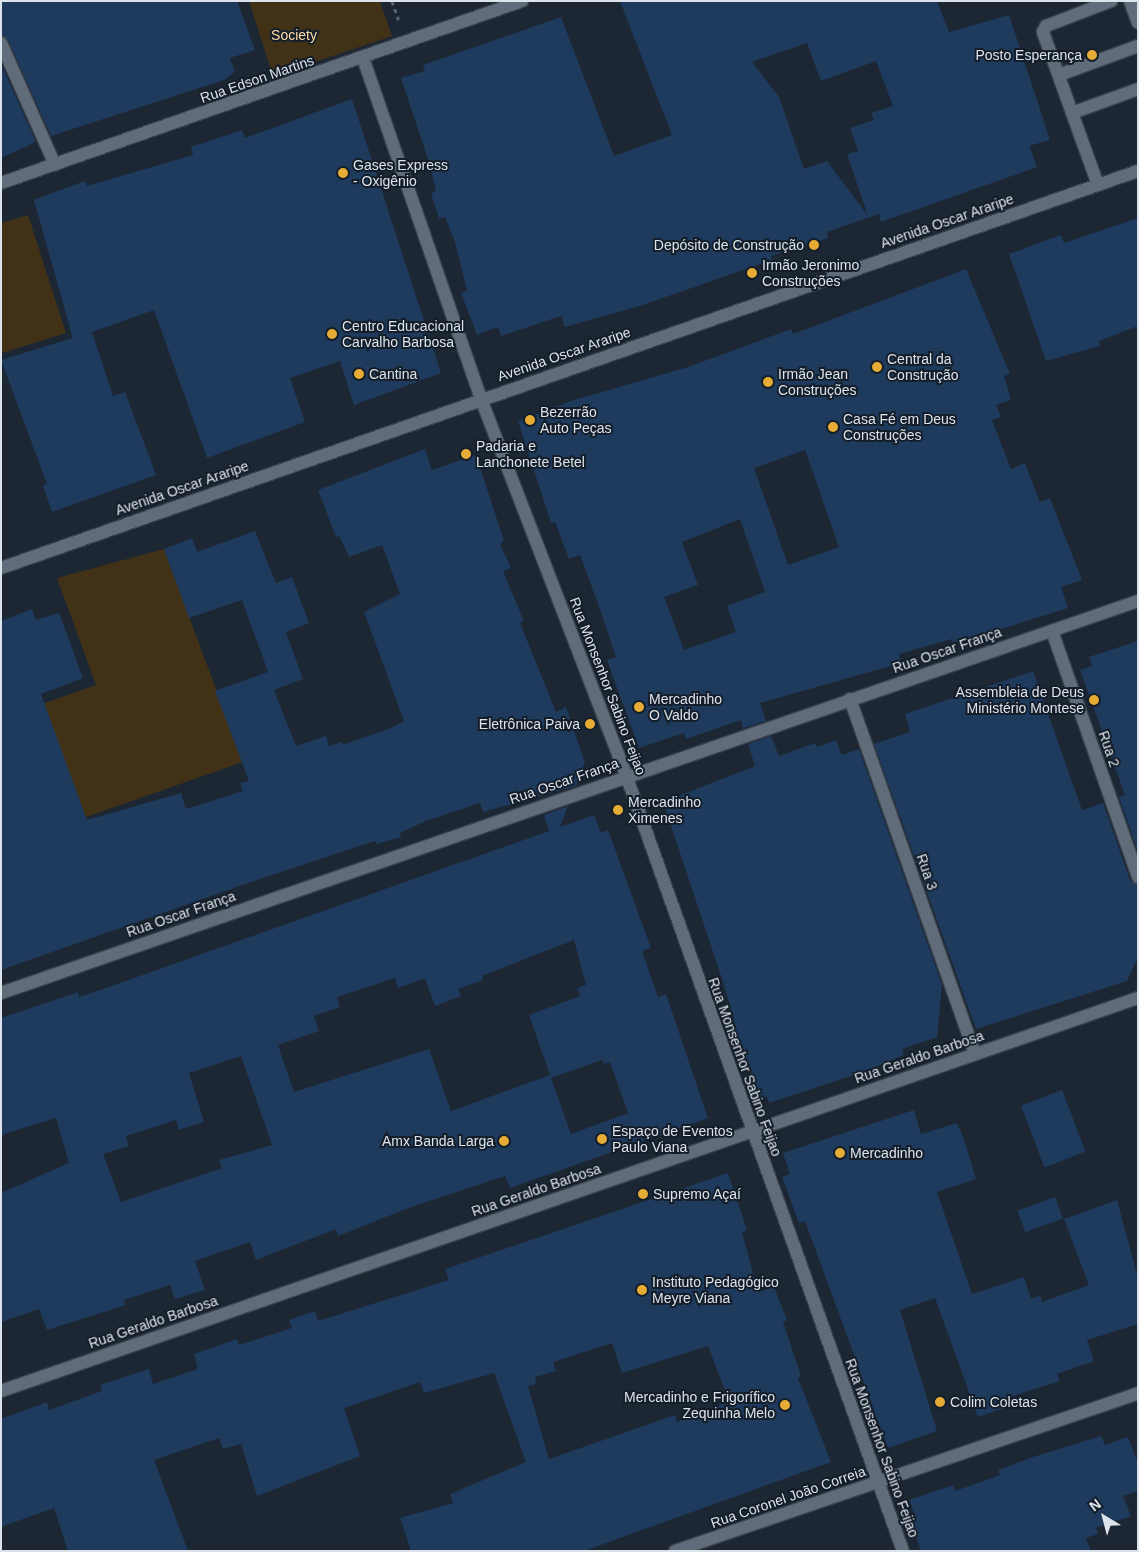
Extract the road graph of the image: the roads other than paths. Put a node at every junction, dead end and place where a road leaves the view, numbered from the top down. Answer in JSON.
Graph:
{"nodes":[{"id":1,"x":522,"y":1,"type":"edge"},
{"id":2,"x":1111,"y":1,"type":"edge"},
{"id":3,"x":1130,"y":1,"type":"edge"},
{"id":4,"x":1138,"y":23,"type":"edge"},
{"id":5,"x":1,"y":43,"type":"edge"},
{"id":6,"x":1138,"y":46,"type":"edge"},
{"id":7,"x":363,"y":58,"type":"junction"},
{"id":8,"x":1059,"y":75,"type":"junction"},
{"id":9,"x":1138,"y":89,"type":"edge"},
{"id":10,"x":1072,"y":113,"type":"junction"},
{"id":11,"x":55,"y":165,"type":"junction"},
{"id":12,"x":1138,"y":171,"type":"edge"},
{"id":13,"x":1,"y":183,"type":"edge"},
{"id":14,"x":1098,"y":185,"type":"junction"},
{"id":15,"x":481,"y":399,"type":"junction"},
{"id":16,"x":1,"y":568,"type":"edge"},
{"id":17,"x":1138,"y":601,"type":"edge"},
{"id":18,"x":1052,"y":631,"type":"junction"},
{"id":19,"x":850,"y":699,"type":"junction"},
{"id":20,"x":626,"y":775,"type":"junction"},
{"id":21,"x":1138,"y":876,"type":"edge"},
{"id":22,"x":1,"y":993,"type":"edge"},
{"id":23,"x":1138,"y":998,"type":"edge"},
{"id":24,"x":975,"y":1054,"type":"junction"},
{"id":25,"x":752,"y":1131,"type":"junction"},
{"id":26,"x":1,"y":1391,"type":"edge"},
{"id":27,"x":1138,"y":1393,"type":"edge"},
{"id":28,"x":878,"y":1482,"type":"junction"},
{"id":29,"x":674,"y":1551,"type":"edge"},
{"id":30,"x":903,"y":1551,"type":"edge"}],
"edges":[{"from":1,"to":7,"type":"street","name":"Rua Edson Martins"},
{"from":2,"to":8,"type":"street"},
{"from":3,"to":4,"type":"street"},
{"from":5,"to":11,"type":"street"},
{"from":6,"to":8,"type":"street"},
{"from":7,"to":11,"type":"street","name":"Rua Edson Martins"},
{"from":7,"to":15,"type":"street","name":"Rua Monsenhor Sabino Feijao"},
{"from":8,"to":10,"type":"street"},
{"from":9,"to":10,"type":"street"},
{"from":10,"to":14,"type":"street"},
{"from":11,"to":13,"type":"street","name":"Rua Edson Martins"},
{"from":12,"to":14,"type":"street","name":"Avenida Oscar Araripe"},
{"from":14,"to":15,"type":"street","name":"Avenida Oscar Araripe"},
{"from":15,"to":16,"type":"street","name":"Avenida Oscar Araripe"},
{"from":15,"to":20,"type":"street","name":"Rua Monsenhor Sabino Feijao"},
{"from":17,"to":18,"type":"street","name":"Rua Oscar França"},
{"from":18,"to":19,"type":"street","name":"Rua Oscar França"},
{"from":18,"to":21,"type":"street","name":"Rua 2"},
{"from":19,"to":20,"type":"street","name":"Rua Oscar França"},
{"from":19,"to":24,"type":"street","name":"Rua 3"},
{"from":20,"to":22,"type":"street","name":"Rua Oscar França"},
{"from":20,"to":25,"type":"street","name":"Rua Monsenhor Sabino Feijao"},
{"from":23,"to":24,"type":"street","name":"Rua Geraldo Barbosa"},
{"from":24,"to":25,"type":"street","name":"Rua Geraldo Barbosa"},
{"from":25,"to":26,"type":"street","name":"Rua Geraldo Barbosa"},
{"from":25,"to":28,"type":"street","name":"Rua Monsenhor Sabino Feijao"},
{"from":27,"to":28,"type":"street","name":"Rua Coronel João Correia"},
{"from":28,"to":29,"type":"street","name":"Rua Coronel João Correia"},
{"from":28,"to":30,"type":"street","name":"Rua Monsenhor Sabino Feijao"}]}
